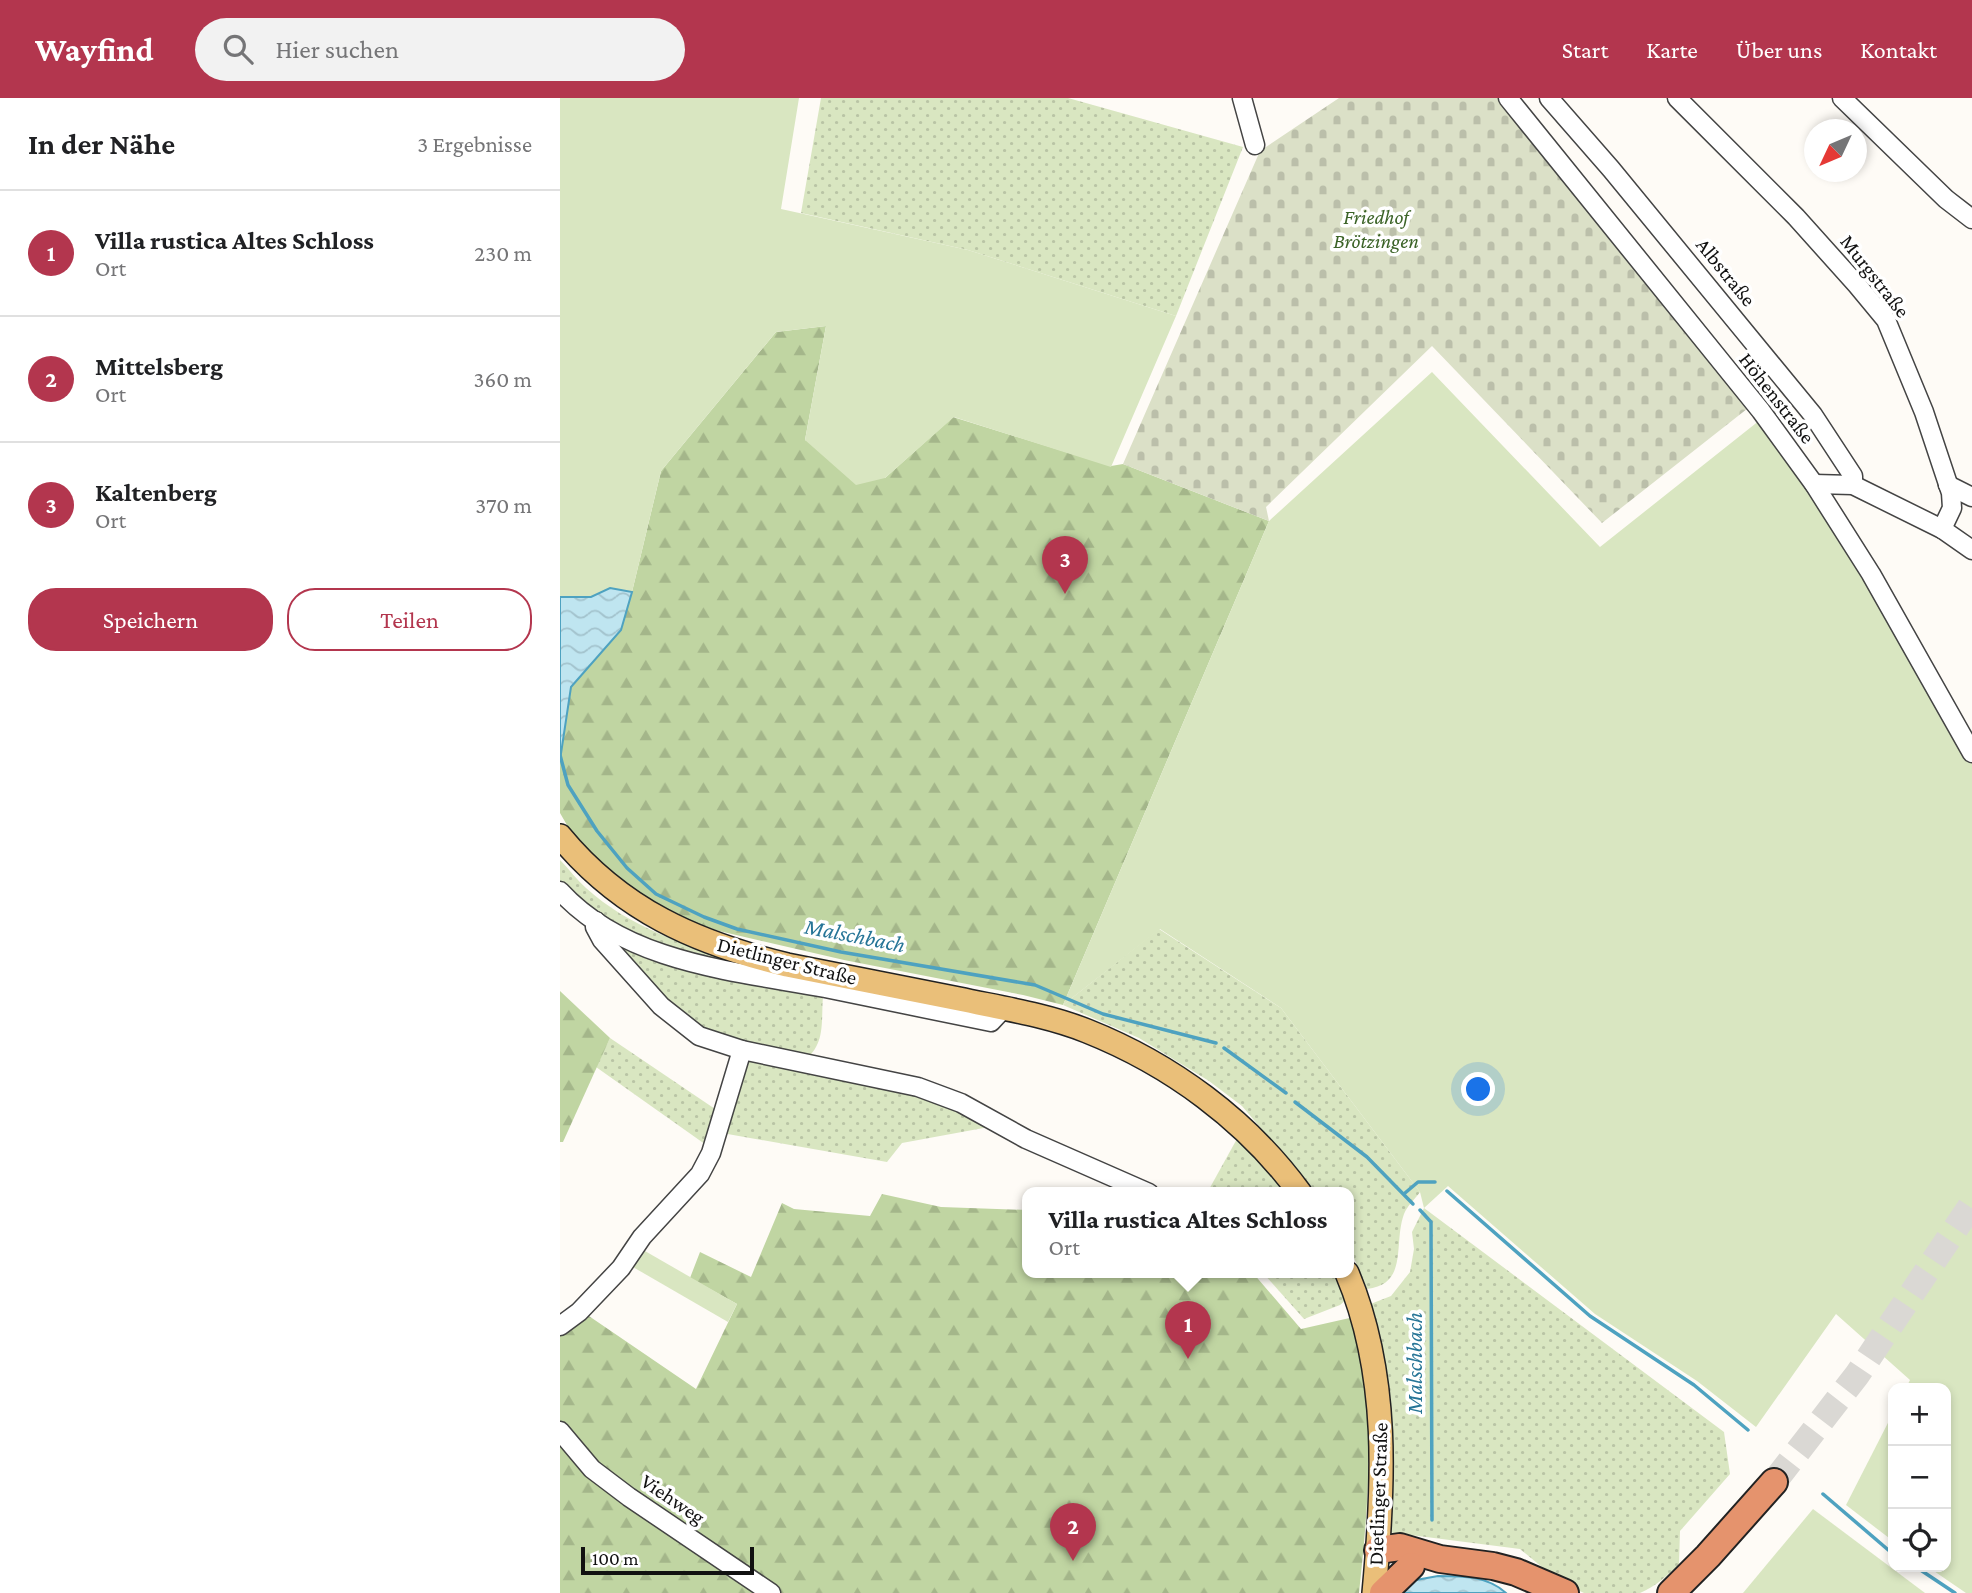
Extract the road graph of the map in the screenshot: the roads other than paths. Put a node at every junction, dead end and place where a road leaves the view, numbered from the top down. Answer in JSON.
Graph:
{"nodes":[{"id":1,"x":1242,"y":98,"type":"edge"},
{"id":2,"x":1508,"y":98,"type":"edge"},
{"id":3,"x":1549,"y":98,"type":"edge"},
{"id":4,"x":1676,"y":98,"type":"edge"},
{"id":5,"x":1842,"y":98,"type":"edge"},
{"id":6,"x":1255,"y":145,"type":"dead end"},
{"id":7,"x":1972,"y":219,"type":"edge"},
{"id":8,"x":1815,"y":484,"type":"junction"},
{"id":9,"x":1853,"y":485,"type":"junction"},
{"id":10,"x":1948,"y":485,"type":"junction"},
{"id":11,"x":1972,"y":497,"type":"edge"},
{"id":12,"x":1942,"y":529,"type":"junction"},
{"id":13,"x":1972,"y":550,"type":"edge"},
{"id":14,"x":1972,"y":753,"type":"edge"},
{"id":15,"x":560,"y":836,"type":"edge"},
{"id":16,"x":560,"y":891,"type":"edge"},
{"id":17,"x":596,"y":920,"type":"junction"},
{"id":18,"x":1004,"y":1008,"type":"junction"},
{"id":19,"x":742,"y":1050,"type":"junction"},
{"id":20,"x":1135,"y":1187,"type":"edge"},
{"id":21,"x":1295,"y":1187,"type":"edge"},
{"id":22,"x":1349,"y":1278,"type":"edge"},
{"id":23,"x":560,"y":1326,"type":"edge"},
{"id":24,"x":560,"y":1431,"type":"edge"},
{"id":25,"x":1774,"y":1482,"type":"tunnel mouth"},
{"id":26,"x":1378,"y":1550,"type":"junction"},
{"id":27,"x":1440,"y":1559,"type":"junction"},
{"id":28,"x":1411,"y":1566,"type":"junction"},
{"id":29,"x":1520,"y":1574,"type":"junction"},
{"id":30,"x":1667,"y":1592,"type":"edge"},
{"id":31,"x":771,"y":1593,"type":"edge"},
{"id":32,"x":1374,"y":1593,"type":"edge"},
{"id":33,"x":1382,"y":1593,"type":"edge"},
{"id":34,"x":1542,"y":1593,"type":"edge"},
{"id":35,"x":1565,"y":1593,"type":"edge"}],
"edges":[{"from":1,"to":6,"type":"street"},
{"from":2,"to":8,"type":"street","name":"Höhenstraße"},
{"from":3,"to":9,"type":"street","name":"Albstraße"},
{"from":4,"to":10,"type":"street","name":"Murgstraße"},
{"from":5,"to":7,"type":"street"},
{"from":8,"to":9,"type":"street"},
{"from":8,"to":14,"type":"street","name":"Höhenstraße"},
{"from":9,"to":12,"type":"street"},
{"from":10,"to":11,"type":"street"},
{"from":10,"to":12,"type":"street","name":"Murgstraße"},
{"from":12,"to":13,"type":"street"},
{"from":15,"to":18,"type":"main road","name":"Dietlinger Straße"},
{"from":16,"to":17,"type":"street","name":"Dietlinger Straße"},
{"from":17,"to":18,"type":"street","name":"Dietlinger Straße"},
{"from":17,"to":19,"type":"street","name":"Dietlinger Straße"},
{"from":18,"to":21,"type":"main road","name":"Dietlinger Straße"},
{"from":19,"to":20,"type":"street","name":"Dietlinger Straße"},
{"from":19,"to":23,"type":"street"},
{"from":22,"to":26,"type":"main road","name":"Dietlinger Straße"},
{"from":24,"to":31,"type":"street","name":"Viehweg"},
{"from":25,"to":30,"type":"highway"},
{"from":26,"to":27,"type":"highway"},
{"from":26,"to":28,"type":"highway"},
{"from":26,"to":32,"type":"main road","name":"Dietlinger Straße"},
{"from":27,"to":28,"type":"highway"},
{"from":27,"to":29,"type":"highway"},
{"from":28,"to":33,"type":"highway"},
{"from":29,"to":34,"type":"highway"},
{"from":29,"to":35,"type":"highway"}]}
